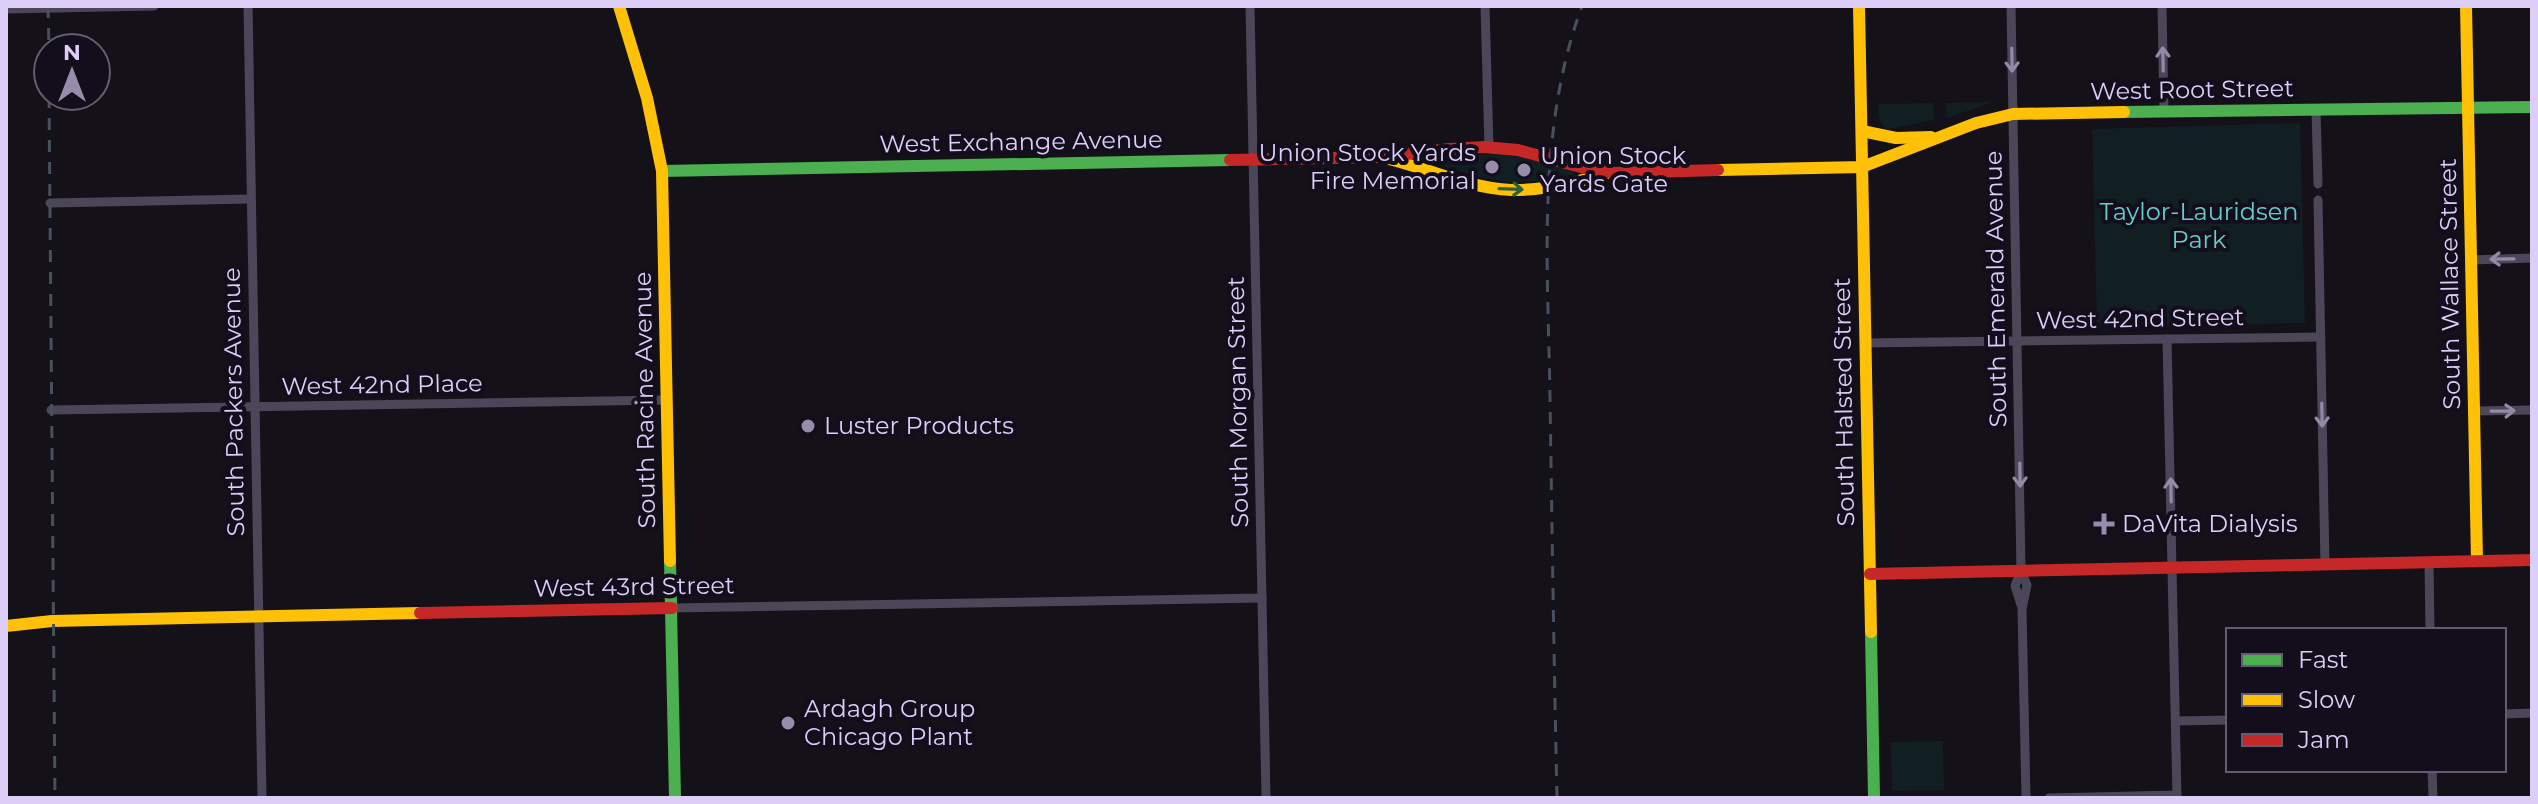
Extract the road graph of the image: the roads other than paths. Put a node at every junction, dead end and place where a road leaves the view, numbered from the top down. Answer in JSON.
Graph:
{"nodes":[{"id":1,"x":154,"y":6,"type":"edge"},
{"id":2,"x":248,"y":6,"type":"edge"},
{"id":3,"x":619,"y":6,"type":"edge"},
{"id":4,"x":1250,"y":6,"type":"edge"},
{"id":5,"x":1485,"y":6,"type":"edge"},
{"id":6,"x":1859,"y":6,"type":"edge"},
{"id":7,"x":2011,"y":6,"type":"edge"},
{"id":8,"x":2162,"y":6,"type":"edge"},
{"id":9,"x":2466,"y":6,"type":"edge"},
{"id":10,"x":6,"y":9,"type":"edge"},
{"id":11,"x":2532,"y":107,"type":"edge"},
{"id":12,"x":2468,"y":108,"type":"junction"},
{"id":13,"x":2316,"y":110,"type":"junction"},
{"id":14,"x":2164,"y":112,"type":"junction"},
{"id":15,"x":2013,"y":114,"type":"junction"},
{"id":16,"x":1862,"y":131,"type":"junction"},
{"id":17,"x":1942,"y":136,"type":"junction"},
{"id":18,"x":1489,"y":148,"type":"junction"},
{"id":19,"x":1381,"y":157,"type":"junction"},
{"id":20,"x":1253,"y":160,"type":"junction"},
{"id":21,"x":1862,"y":167,"type":"junction"},
{"id":22,"x":662,"y":171,"type":"junction"},
{"id":23,"x":1615,"y":173,"type":"junction"},
{"id":24,"x":2318,"y":184,"type":"dead end"},
{"id":25,"x":250,"y":199,"type":"junction"},
{"id":26,"x":2318,"y":200,"type":"dead end"},
{"id":27,"x":50,"y":203,"type":"dead end"},
{"id":28,"x":2532,"y":258,"type":"edge"},
{"id":29,"x":2471,"y":260,"type":"junction"},
{"id":30,"x":2321,"y":337,"type":"junction"},
{"id":31,"x":2167,"y":339,"type":"junction"},
{"id":32,"x":2017,"y":341,"type":"junction"},
{"id":33,"x":1865,"y":343,"type":"junction"},
{"id":34,"x":667,"y":400,"type":"junction"},
{"id":35,"x":254,"y":408,"type":"junction"},
{"id":36,"x":51,"y":410,"type":"dead end"},
{"id":37,"x":2532,"y":410,"type":"edge"},
{"id":38,"x":2474,"y":411,"type":"junction"},
{"id":39,"x":2532,"y":560,"type":"edge"},
{"id":40,"x":2477,"y":561,"type":"junction"},
{"id":41,"x":2429,"y":562,"type":"junction"},
{"id":42,"x":2325,"y":565,"type":"junction"},
{"id":43,"x":2173,"y":568,"type":"junction"},
{"id":44,"x":2021,"y":571,"type":"junction"},
{"id":45,"x":1870,"y":574,"type":"junction"},
{"id":46,"x":1262,"y":598,"type":"junction"},
{"id":47,"x":672,"y":608,"type":"junction"},
{"id":48,"x":258,"y":618,"type":"junction"},
{"id":49,"x":6,"y":626,"type":"edge"},
{"id":50,"x":2430,"y":628,"type":"edge"},
{"id":51,"x":2532,"y":713,"type":"edge"},
{"id":52,"x":2506,"y":714,"type":"edge"},
{"id":53,"x":2226,"y":720,"type":"edge"},
{"id":54,"x":2176,"y":721,"type":"junction"},
{"id":55,"x":2432,"y":772,"type":"edge"},
{"id":56,"x":2177,"y":796,"type":"edge"},
{"id":57,"x":262,"y":798,"type":"edge"},
{"id":58,"x":675,"y":798,"type":"edge"},
{"id":59,"x":1266,"y":798,"type":"edge"},
{"id":60,"x":1874,"y":798,"type":"edge"},
{"id":61,"x":2026,"y":798,"type":"edge"},
{"id":62,"x":2049,"y":798,"type":"edge"},
{"id":63,"x":2433,"y":798,"type":"edge"}],
"edges":[{"from":1,"to":10,"type":"street"},
{"from":2,"to":25,"type":"street","name":"South Packers Avenue"},
{"from":3,"to":22,"type":"street","name":"South Racine Avenue"},
{"from":4,"to":20,"type":"street","name":"South Morgan Street"},
{"from":5,"to":18,"type":"street"},
{"from":6,"to":16,"type":"street","name":"South Halsted Street"},
{"from":7,"to":15,"type":"street","name":"South Emerald Avenue","one_way":true},
{"from":14,"to":8,"type":"street","one_way":true},
{"from":9,"to":12,"type":"street","name":"South Wallace Street"},
{"from":11,"to":12,"type":"street","name":"West Root Street"},
{"from":12,"to":13,"type":"street","name":"West Root Street"},
{"from":12,"to":29,"type":"street","name":"South Wallace Street"},
{"from":13,"to":14,"type":"street","name":"West Root Street"},
{"from":13,"to":24,"type":"street"},
{"from":14,"to":15,"type":"street","name":"West Root Street"},
{"from":15,"to":17,"type":"street","name":"West Root Street"},
{"from":15,"to":32,"type":"street","name":"South Emerald Avenue"},
{"from":16,"to":17,"type":"street"},
{"from":16,"to":21,"type":"street","name":"South Halsted Street"},
{"from":17,"to":21,"type":"street","name":"West Root Street"},
{"from":18,"to":19,"type":"street","name":"West Exchange Avenue"},
{"from":18,"to":23,"type":"street","name":"West Exchange Avenue"},
{"from":19,"to":20,"type":"street","name":"West Exchange Avenue"},
{"from":19,"to":23,"type":"street","name":"West Exchange Avenue","one_way":true},
{"from":20,"to":22,"type":"street","name":"West Exchange Avenue"},
{"from":20,"to":46,"type":"street","name":"South Morgan Street"},
{"from":21,"to":23,"type":"street","name":"West Exchange Avenue"},
{"from":21,"to":33,"type":"street","name":"South Halsted Street"},
{"from":22,"to":34,"type":"street","name":"South Racine Avenue"},
{"from":25,"to":27,"type":"street"},
{"from":25,"to":35,"type":"street","name":"South Packers Avenue"},
{"from":26,"to":30,"type":"street"},
{"from":28,"to":29,"type":"street","one_way":true},
{"from":29,"to":38,"type":"street","name":"South Wallace Street"},
{"from":30,"to":31,"type":"street","name":"West 42nd Street"},
{"from":30,"to":42,"type":"street","one_way":true},
{"from":31,"to":32,"type":"street","name":"West 42nd Street"},
{"from":43,"to":31,"type":"street","one_way":true},
{"from":32,"to":33,"type":"street","name":"West 42nd Street"},
{"from":32,"to":44,"type":"street","name":"South Emerald Avenue","one_way":true},
{"from":33,"to":45,"type":"street","name":"South Halsted Street"},
{"from":34,"to":35,"type":"street","name":"West 42nd Place"},
{"from":34,"to":47,"type":"street","name":"South Racine Avenue"},
{"from":35,"to":36,"type":"street","name":"West 42nd Place"},
{"from":35,"to":48,"type":"street","name":"South Packers Avenue"},
{"from":38,"to":37,"type":"street","one_way":true},
{"from":38,"to":40,"type":"street","name":"South Wallace Street"},
{"from":39,"to":40,"type":"street"},
{"from":40,"to":41,"type":"street"},
{"from":41,"to":42,"type":"street"},
{"from":41,"to":50,"type":"street"},
{"from":42,"to":43,"type":"street"},
{"from":43,"to":44,"type":"street"},
{"from":43,"to":54,"type":"street"},
{"from":44,"to":45,"type":"street"},
{"from":44,"to":61,"type":"street","name":"South Emerald Avenue"},
{"from":45,"to":60,"type":"street","name":"South Halsted Street"},
{"from":46,"to":47,"type":"street","name":"West 43rd Street"},
{"from":46,"to":59,"type":"street","name":"South Morgan Street"},
{"from":47,"to":48,"type":"street","name":"West 43rd Street"},
{"from":47,"to":58,"type":"street","name":"South Racine Avenue"},
{"from":48,"to":49,"type":"street","name":"West 43rd Street"},
{"from":48,"to":57,"type":"street","name":"South Packers Avenue"},
{"from":51,"to":52,"type":"street"},
{"from":53,"to":54,"type":"street"},
{"from":54,"to":56,"type":"street"},
{"from":55,"to":63,"type":"street"},
{"from":56,"to":62,"type":"street"}]}
